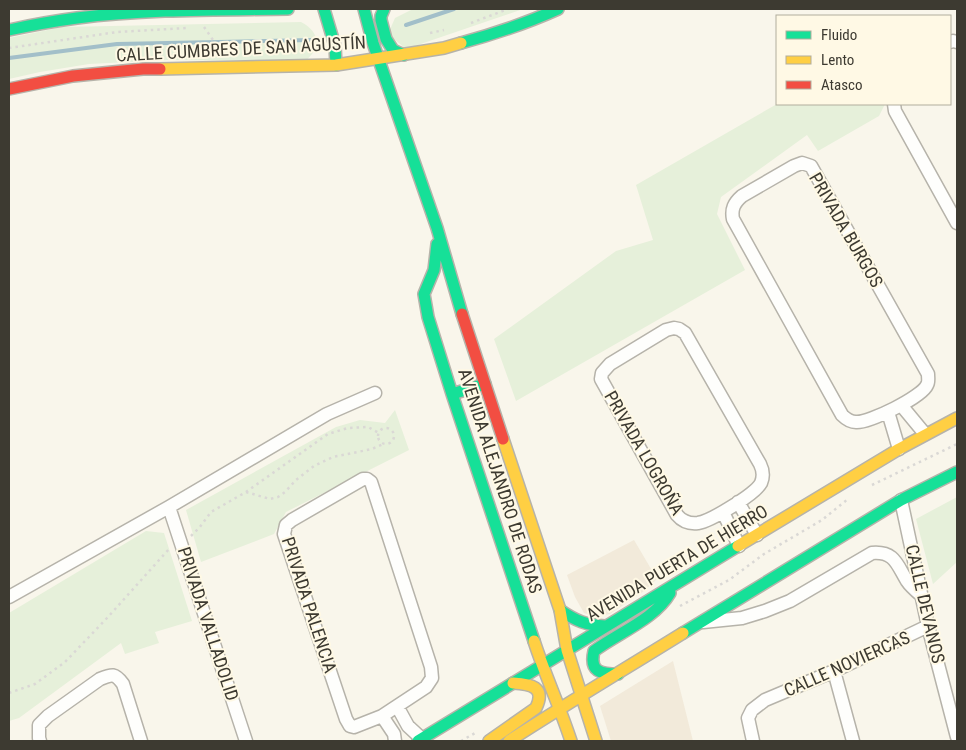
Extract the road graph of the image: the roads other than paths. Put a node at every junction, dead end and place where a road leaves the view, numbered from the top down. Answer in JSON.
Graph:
{"nodes":[{"id":1,"x":288,"y":9,"type":"edge"},
{"id":2,"x":324,"y":9,"type":"edge"},
{"id":3,"x":364,"y":9,"type":"edge"},
{"id":4,"x":384,"y":9,"type":"edge"},
{"id":5,"x":558,"y":9,"type":"edge"},
{"id":6,"x":9,"y":30,"type":"edge"},
{"id":7,"x":404,"y":55,"type":"junction"},
{"id":8,"x":379,"y":60,"type":"junction"},
{"id":9,"x":336,"y":65,"type":"junction"},
{"id":10,"x":9,"y":89,"type":"edge"},
{"id":11,"x":894,"y":105,"type":"edge"},
{"id":12,"x":957,"y":223,"type":"edge"},
{"id":13,"x":437,"y":228,"type":"junction"},
{"id":14,"x":428,"y":286,"type":"junction"},
{"id":15,"x":454,"y":289,"type":"junction"},
{"id":16,"x":485,"y":384,"type":"junction"},
{"id":17,"x":375,"y":393,"type":"dead end"},
{"id":18,"x":452,"y":394,"type":"junction"},
{"id":19,"x":901,"y":405,"type":"junction"},
{"id":20,"x":888,"y":412,"type":"junction"},
{"id":21,"x":957,"y":418,"type":"edge"},
{"id":22,"x":925,"y":434,"type":"junction"},
{"id":23,"x":899,"y":449,"type":"junction"},
{"id":24,"x":957,"y":472,"type":"edge"},
{"id":25,"x":901,"y":500,"type":"junction"},
{"id":26,"x":738,"y":502,"type":"junction"},
{"id":27,"x":169,"y":507,"type":"junction"},
{"id":28,"x":723,"y":512,"type":"junction"},
{"id":29,"x":757,"y":535,"type":"junction"},
{"id":30,"x":739,"y":546,"type":"junction"},
{"id":31,"x":675,"y":585,"type":"junction"},
{"id":32,"x":922,"y":596,"type":"junction"},
{"id":33,"x":9,"y":597,"type":"edge"},
{"id":34,"x":560,"y":610,"type":"junction"},
{"id":35,"x":698,"y":623,"type":"junction"},
{"id":36,"x":605,"y":626,"type":"junction"},
{"id":37,"x":928,"y":626,"type":"junction"},
{"id":38,"x":567,"y":650,"type":"junction"},
{"id":39,"x":542,"y":665,"type":"junction"},
{"id":40,"x":834,"y":671,"type":"junction"},
{"id":41,"x":618,"y":674,"type":"junction"},
{"id":42,"x":513,"y":683,"type":"junction"},
{"id":43,"x":582,"y":696,"type":"junction"},
{"id":44,"x":397,"y":706,"type":"junction"},
{"id":45,"x":560,"y":708,"type":"junction"},
{"id":46,"x":382,"y":716,"type":"junction"},
{"id":47,"x":957,"y":737,"type":"edge"},
{"id":48,"x":420,"y":740,"type":"edge"},
{"id":49,"x":40,"y":741,"type":"edge"},
{"id":50,"x":141,"y":741,"type":"edge"},
{"id":51,"x":246,"y":741,"type":"edge"},
{"id":52,"x":395,"y":741,"type":"edge"},
{"id":53,"x":490,"y":741,"type":"edge"},
{"id":54,"x":509,"y":741,"type":"edge"},
{"id":55,"x":571,"y":741,"type":"edge"},
{"id":56,"x":596,"y":741,"type":"edge"},
{"id":57,"x":753,"y":741,"type":"edge"},
{"id":58,"x":853,"y":741,"type":"edge"}],
"edges":[{"from":1,"to":6,"type":"street"},
{"from":2,"to":9,"type":"street"},
{"from":3,"to":8,"type":"street","name":"AVENIDA ALEJANDRO DE RODAS"},
{"from":4,"to":7,"type":"street"},
{"from":5,"to":7,"type":"street","name":"CALLE CUMBRES DE SAN AGUSTÍN"},
{"from":7,"to":8,"type":"street","name":"CALLE CUMBRES DE SAN AGUSTÍN"},
{"from":8,"to":9,"type":"street","name":"CALLE CUMBRES DE SAN AGUSTÍN"},
{"from":8,"to":13,"type":"street","name":"AVENIDA ALEJANDRO DE RODAS"},
{"from":9,"to":10,"type":"street","name":"CALLE CUMBRES DE SAN AGUSTÍN"},
{"from":11,"to":12,"type":"street"},
{"from":13,"to":14,"type":"street","name":"AVENIDA ALEJANDRO DE RODAS"},
{"from":13,"to":15,"type":"street","name":"AVENIDA ALEJANDRO DE RODAS"},
{"from":14,"to":15,"type":"street"},
{"from":14,"to":18,"type":"street","name":"AVENIDA ALEJANDRO DE RODAS"},
{"from":15,"to":16,"type":"street","name":"AVENIDA ALEJANDRO DE RODAS"},
{"from":16,"to":18,"type":"street"},
{"from":16,"to":34,"type":"street","name":"AVENIDA ALEJANDRO DE RODAS"},
{"from":17,"to":27,"type":"street"},
{"from":18,"to":39,"type":"street","name":"AVENIDA ALEJANDRO DE RODAS"},
{"from":19,"to":20,"type":"street","name":"PRIVADA BURGOS"},
{"from":19,"to":20,"type":"street","name":"PRIVADA BURGOS"},
{"from":19,"to":22,"type":"street"},
{"from":20,"to":23,"type":"street"},
{"from":21,"to":22,"type":"street","name":"AVENIDA PUERTA DE HIERRO"},
{"from":22,"to":23,"type":"street","name":"AVENIDA PUERTA DE HIERRO"},
{"from":23,"to":29,"type":"street","name":"AVENIDA PUERTA DE HIERRO"},
{"from":24,"to":25,"type":"street"},
{"from":25,"to":32,"type":"street","name":"CALLE DEVANOS"},
{"from":25,"to":35,"type":"street"},
{"from":26,"to":28,"type":"street","name":"PRIVADA LOGROÑA"},
{"from":26,"to":28,"type":"street","name":"PRIVADA LOGROÑA"},
{"from":26,"to":29,"type":"street"},
{"from":27,"to":33,"type":"street"},
{"from":27,"to":51,"type":"street","name":"PRIVADA VALLADOLID"},
{"from":28,"to":30,"type":"street"},
{"from":29,"to":30,"type":"street","name":"AVENIDA PUERTA DE HIERRO"},
{"from":30,"to":31,"type":"street","name":"AVENIDA PUERTA DE HIERRO"},
{"from":31,"to":36,"type":"street","name":"AVENIDA PUERTA DE HIERRO"},
{"from":31,"to":41,"type":"street"},
{"from":32,"to":35,"type":"street"},
{"from":32,"to":37,"type":"street","name":"CALLE DEVANOS"},
{"from":34,"to":36,"type":"street"},
{"from":34,"to":38,"type":"street","name":"AVENIDA ALEJANDRO DE RODAS"},
{"from":35,"to":41,"type":"street"},
{"from":36,"to":38,"type":"street","name":"AVENIDA PUERTA DE HIERRO"},
{"from":37,"to":40,"type":"street","name":"CALLE NOVIERCAS"},
{"from":37,"to":47,"type":"street","name":"CALLE DEVANOS"},
{"from":38,"to":39,"type":"street","name":"AVENIDA PUERTA DE HIERRO"},
{"from":38,"to":43,"type":"street","name":"AVENIDA ALEJANDRO DE RODAS"},
{"from":39,"to":42,"type":"street","name":"AVENIDA PUERTA DE HIERRO"},
{"from":39,"to":45,"type":"street","name":"AVENIDA ALEJANDRO DE RODAS"},
{"from":40,"to":57,"type":"street","name":"CALLE NOVIERCAS"},
{"from":40,"to":58,"type":"street"},
{"from":41,"to":43,"type":"street"},
{"from":42,"to":48,"type":"street","name":"AVENIDA PUERTA DE HIERRO"},
{"from":42,"to":53,"type":"street"},
{"from":43,"to":45,"type":"street"},
{"from":43,"to":56,"type":"street","name":"AVENIDA ALEJANDRO DE RODAS"},
{"from":44,"to":46,"type":"street","name":"PRIVADA PALENCIA"},
{"from":44,"to":46,"type":"street","name":"PRIVADA PALENCIA"},
{"from":44,"to":48,"type":"street"},
{"from":45,"to":54,"type":"street"},
{"from":45,"to":55,"type":"street","name":"AVENIDA ALEJANDRO DE RODAS"},
{"from":46,"to":52,"type":"street"},
{"from":49,"to":50,"type":"street"}]}
